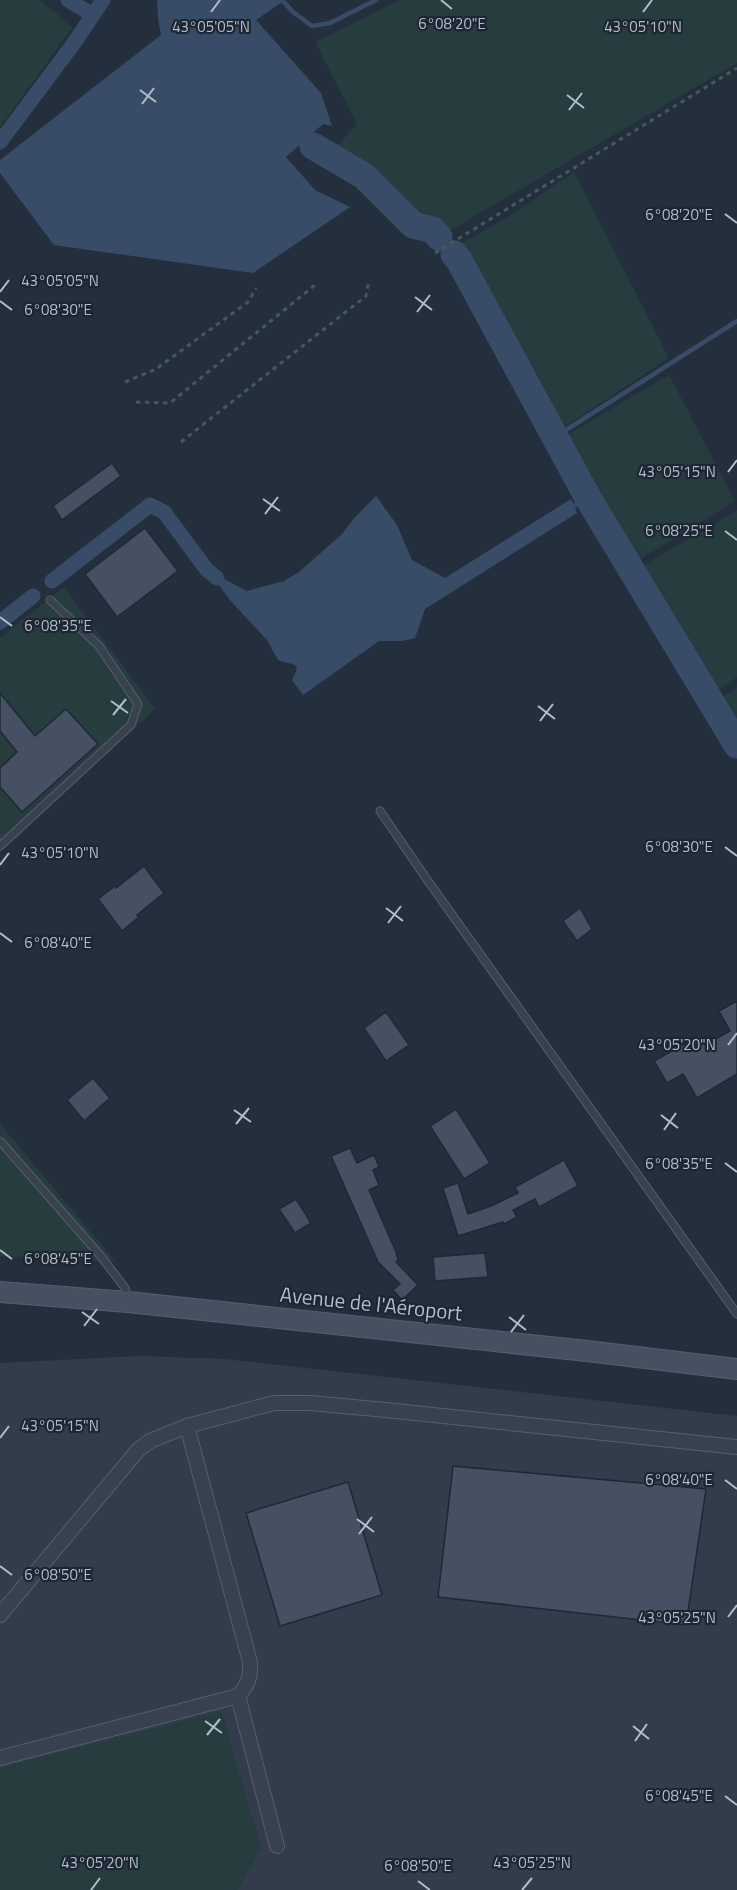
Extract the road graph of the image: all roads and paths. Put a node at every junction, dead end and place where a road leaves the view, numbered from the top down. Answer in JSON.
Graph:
{"nodes":[{"id":1,"x":737,"y":68,"type":"edge"},
{"id":2,"x":435,"y":253,"type":"dead end"},
{"id":3,"x":369,"y":280,"type":"dead end"},
{"id":4,"x":315,"y":285,"type":"dead end"},
{"id":5,"x":256,"y":288,"type":"dead end"},
{"id":6,"x":125,"y":382,"type":"dead end"},
{"id":7,"x":136,"y":402,"type":"dead end"},
{"id":8,"x":182,"y":442,"type":"dead end"},
{"id":9,"x":50,"y":600,"type":"dead end"},
{"id":10,"x":380,"y":811,"type":"dead end"},
{"id":11,"x":0,"y":846,"type":"edge"},
{"id":12,"x":0,"y":1141,"type":"edge"},
{"id":13,"x":0,"y":1292,"type":"edge"},
{"id":14,"x":128,"y":1302,"type":"junction"},
{"id":15,"x":737,"y":1314,"type":"edge"},
{"id":16,"x":737,"y":1369,"type":"edge"},
{"id":17,"x":187,"y":1426,"type":"junction"},
{"id":18,"x":737,"y":1447,"type":"edge"},
{"id":19,"x":0,"y":1615,"type":"edge"},
{"id":20,"x":238,"y":1696,"type":"junction"},
{"id":21,"x":0,"y":1758,"type":"edge"},
{"id":22,"x":277,"y":1846,"type":"dead end"}],
"edges":[{"from":1,"to":2,"type":"path"},
{"from":3,"to":8,"type":"path"},
{"from":4,"to":7,"type":"path"},
{"from":5,"to":6,"type":"path"},
{"from":9,"to":11,"type":"lane"},
{"from":10,"to":15,"type":"lane"},
{"from":12,"to":14,"type":"lane"},
{"from":13,"to":14,"type":"main road","name":"Avenue de l'Aéroport"},
{"from":14,"to":16,"type":"main road","name":"Avenue de l'Aéroport"},
{"from":17,"to":18,"type":"street"},
{"from":17,"to":19,"type":"street"},
{"from":17,"to":20,"type":"street"},
{"from":20,"to":21,"type":"street"},
{"from":20,"to":22,"type":"street"}]}
